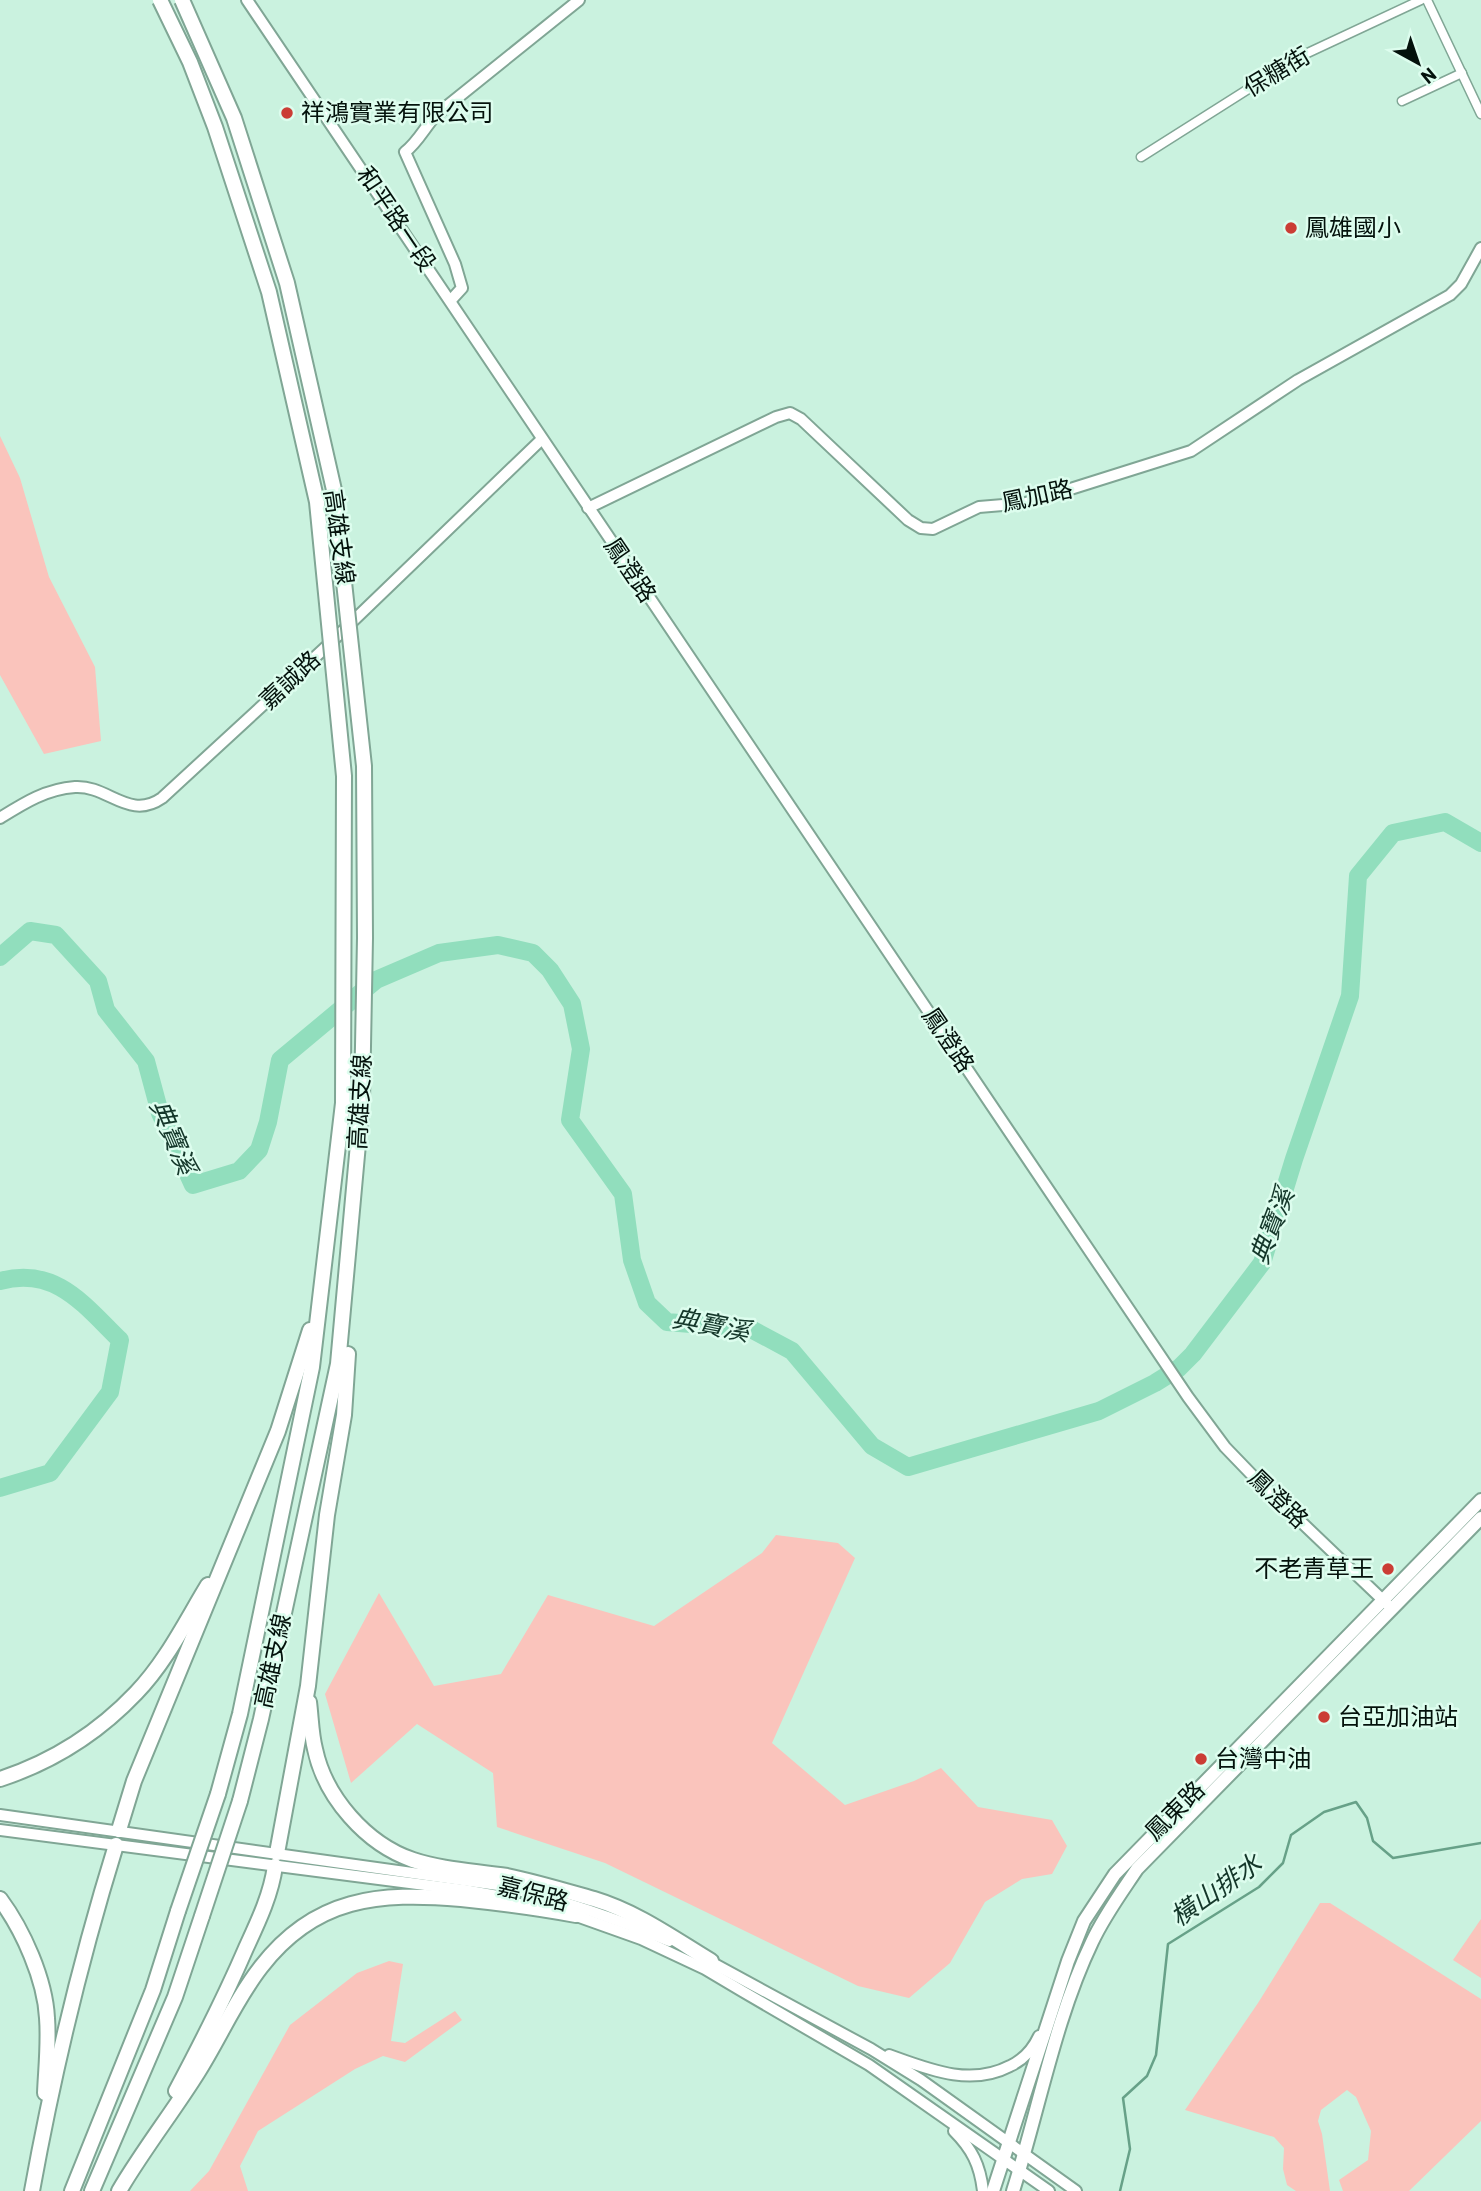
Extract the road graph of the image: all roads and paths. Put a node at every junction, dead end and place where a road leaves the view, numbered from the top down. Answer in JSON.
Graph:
{"nodes":[{"id":1,"x":160,"y":0,"type":"edge"},
{"id":2,"x":182,"y":0,"type":"edge"},
{"id":3,"x":247,"y":0,"type":"edge"},
{"id":4,"x":579,"y":0,"type":"edge"},
{"id":5,"x":1421,"y":0,"type":"edge"},
{"id":6,"x":1427,"y":0,"type":"edge"},
{"id":7,"x":1462,"y":73,"type":"junction"},
{"id":8,"x":1402,"y":101,"type":"dead end"},
{"id":9,"x":1481,"y":114,"type":"edge"},
{"id":10,"x":1141,"y":157,"type":"dead end"},
{"id":11,"x":1481,"y":248,"type":"edge"},
{"id":12,"x":451,"y":300,"type":"junction"},
{"id":13,"x":542,"y":439,"type":"junction"},
{"id":14,"x":588,"y":508,"type":"junction"},
{"id":15,"x":0,"y":818,"type":"edge"},
{"id":16,"x":355,"y":1192,"type":"junction"},
{"id":17,"x":321,"y":1295,"type":"junction"},
{"id":18,"x":1481,"y":1500,"type":"edge"},
{"id":19,"x":1481,"y":1518,"type":"edge"},
{"id":20,"x":228,"y":1550,"type":"junction"},
{"id":21,"x":1387,"y":1604,"type":"junction"},
{"id":22,"x":308,"y":1686,"type":"junction"},
{"id":23,"x":0,"y":1779,"type":"edge"},
{"id":24,"x":1190,"y":1805,"type":"junction"},
{"id":25,"x":0,"y":1815,"type":"edge"},
{"id":26,"x":0,"y":1830,"type":"edge"},
{"id":27,"x":117,"y":1838,"type":"junction"},
{"id":28,"x":276,"y":1860,"type":"junction"},
{"id":29,"x":0,"y":1899,"type":"edge"},
{"id":30,"x":576,"y":1915,"type":"junction"},
{"id":31,"x":711,"y":1961,"type":"junction"},
{"id":32,"x":1051,"y":2007,"type":"junction"},
{"id":33,"x":871,"y":2049,"type":"junction"},
{"id":34,"x":929,"y":2107,"type":"junction"},
{"id":35,"x":44,"y":2124,"type":"junction"},
{"id":36,"x":1009,"y":2143,"type":"junction"},
{"id":37,"x":143,"y":2154,"type":"junction"},
{"id":38,"x":1024,"y":2154,"type":"junction"},
{"id":39,"x":1004,"y":2160,"type":"junction"},
{"id":40,"x":1019,"y":2171,"type":"junction"},
{"id":41,"x":32,"y":2191,"type":"edge"},
{"id":42,"x":72,"y":2191,"type":"edge"},
{"id":43,"x":92,"y":2191,"type":"edge"},
{"id":44,"x":119,"y":2191,"type":"edge"},
{"id":45,"x":983,"y":2191,"type":"edge"},
{"id":46,"x":993,"y":2191,"type":"edge"},
{"id":47,"x":1013,"y":2191,"type":"edge"},
{"id":48,"x":1049,"y":2191,"type":"edge"},
{"id":49,"x":1076,"y":2191,"type":"edge"}],
"edges":[{"from":1,"to":17,"type":"highway","name":"高雄支線","bridge":true},
{"from":2,"to":16,"type":"highway","name":"高雄支線","bridge":true},
{"from":3,"to":12,"type":"street","name":"和平路一段"},
{"from":4,"to":12,"type":"street"},
{"from":5,"to":10,"type":"street","name":"保糖街"},
{"from":6,"to":7,"type":"street"},
{"from":7,"to":8,"type":"street"},
{"from":7,"to":9,"type":"street"},
{"from":11,"to":14,"type":"street","name":"鳳加路"},
{"from":12,"to":13,"type":"street","name":"和平路一段"},
{"from":13,"to":14,"type":"street","name":"鳳澄路"},
{"from":13,"to":15,"type":"street","name":"嘉誠路"},
{"from":14,"to":21,"type":"street","name":"鳳澄路"},
{"from":16,"to":22,"type":"highway"},
{"from":16,"to":43,"type":"highway","name":"高雄支線","bridge":true},
{"from":17,"to":20,"type":"highway"},
{"from":17,"to":42,"type":"highway","name":"高雄支線","bridge":true},
{"from":18,"to":21,"type":"main road","name":"鳳東路"},
{"from":19,"to":21,"type":"main road","name":"鳳東路"},
{"from":20,"to":23,"type":"highway"},
{"from":20,"to":27,"type":"highway"},
{"from":21,"to":24,"type":"main road","name":"鳳東路"},
{"from":22,"to":28,"type":"highway"},
{"from":22,"to":31,"type":"highway"},
{"from":24,"to":32,"type":"main road","name":"鳳東路"},
{"from":24,"to":38,"type":"main road","name":"鳳東路"},
{"from":25,"to":27,"type":"street","name":"嘉保路"},
{"from":26,"to":27,"type":"street","name":"嘉保路"},
{"from":27,"to":28,"type":"street","name":"嘉保路"},
{"from":27,"to":35,"type":"highway"},
{"from":28,"to":30,"type":"street","name":"嘉保路"},
{"from":28,"to":31,"type":"street","name":"嘉保路"},
{"from":28,"to":37,"type":"highway"},
{"from":29,"to":35,"type":"highway"},
{"from":30,"to":34,"type":"street","name":"嘉保路"},
{"from":30,"to":37,"type":"highway"},
{"from":31,"to":33,"type":"street","name":"嘉保路"},
{"from":32,"to":33,"type":"street"},
{"from":32,"to":36,"type":"main road","name":"鳳東路"},
{"from":33,"to":36,"type":"street","name":"嘉保路"},
{"from":34,"to":39,"type":"street","name":"嘉保路"},
{"from":34,"to":45,"type":"street"},
{"from":35,"to":41,"type":"highway"},
{"from":36,"to":38,"type":"street","name":"嘉保路"},
{"from":36,"to":39,"type":"main road","name":"鳳東路"},
{"from":37,"to":44,"type":"highway"},
{"from":38,"to":40,"type":"main road","name":"鳳東路"},
{"from":38,"to":49,"type":"street","name":"嘉保路"},
{"from":39,"to":40,"type":"street","name":"嘉保路"},
{"from":39,"to":46,"type":"main road","name":"鳳東路"},
{"from":40,"to":47,"type":"main road","name":"鳳東路"},
{"from":40,"to":48,"type":"street","name":"嘉保路"}]}
